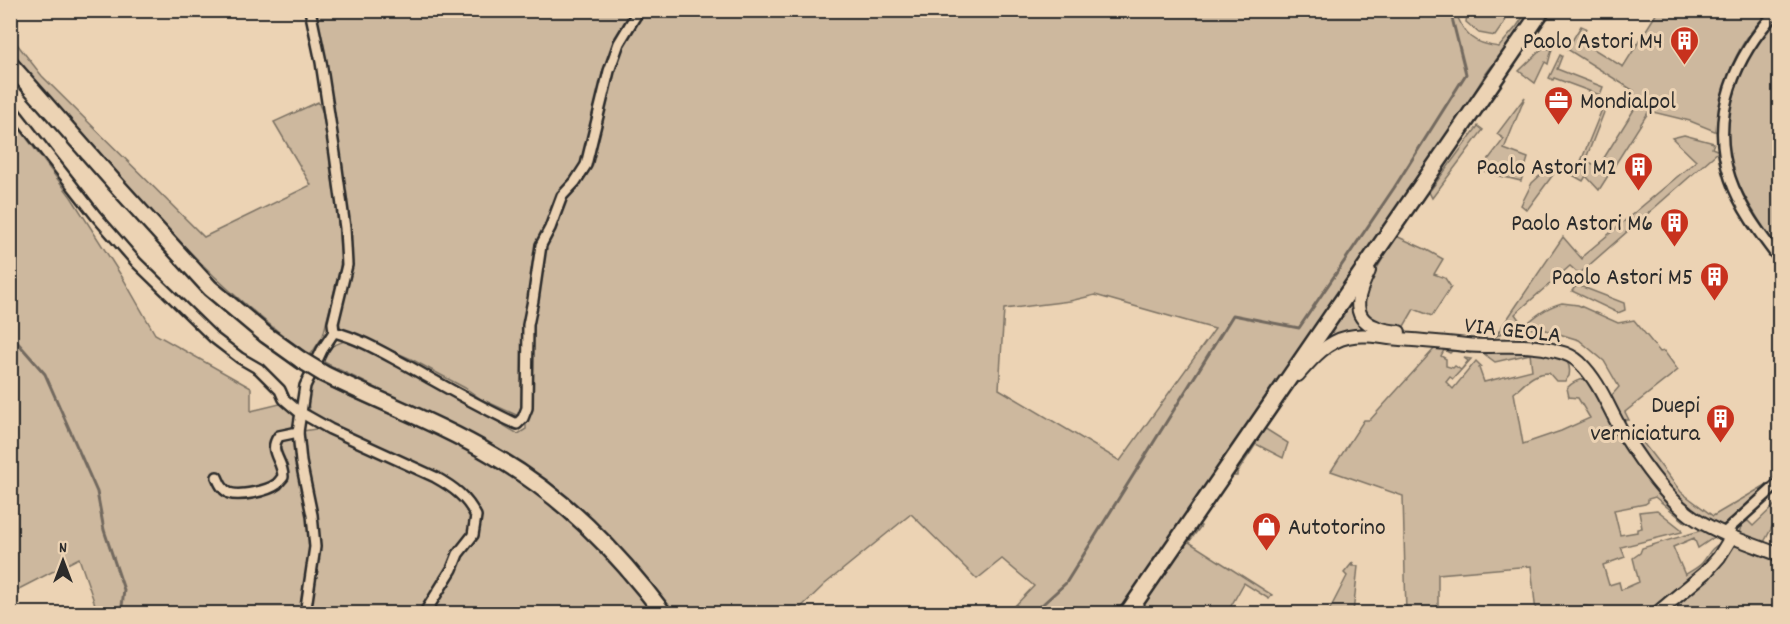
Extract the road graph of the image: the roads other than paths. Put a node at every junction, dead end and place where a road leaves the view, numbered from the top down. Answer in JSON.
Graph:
{"nodes":[{"id":1,"x":310,"y":10,"type":"edge"},
{"id":2,"x":639,"y":10,"type":"edge"},
{"id":3,"x":1542,"y":10,"type":"edge"},
{"id":4,"x":1778,"y":10,"type":"edge"},
{"id":5,"x":10,"y":64,"type":"edge"},
{"id":6,"x":10,"y":106,"type":"edge"},
{"id":7,"x":1380,"y":248,"type":"junction"},
{"id":8,"x":1779,"y":260,"type":"edge"},
{"id":9,"x":334,"y":332,"type":"junction"},
{"id":10,"x":1441,"y":342,"type":"junction"},
{"id":11,"x":1269,"y":407,"type":"junction"},
{"id":12,"x":301,"y":412,"type":"junction"},
{"id":13,"x":298,"y":432,"type":"junction"},
{"id":14,"x":218,"y":477,"type":"dead end"},
{"id":15,"x":1779,"y":482,"type":"edge"},
{"id":16,"x":1728,"y":535,"type":"junction"},
{"id":17,"x":1779,"y":555,"type":"edge"},
{"id":18,"x":305,"y":614,"type":"edge"},
{"id":19,"x":424,"y":614,"type":"edge"},
{"id":20,"x":664,"y":614,"type":"edge"},
{"id":21,"x":1127,"y":614,"type":"edge"},
{"id":22,"x":1656,"y":614,"type":"edge"}],
"edges":[{"from":1,"to":9,"type":"street"},
{"from":2,"to":9,"type":"street"},
{"from":3,"to":7,"type":"main road"},
{"from":4,"to":8,"type":"street"},
{"from":5,"to":20,"type":"main road","bridge":true},
{"from":6,"to":12,"type":"street"},
{"from":7,"to":10,"type":"street","name":"VIA GEOLA"},
{"from":7,"to":11,"type":"main road"},
{"from":9,"to":12,"type":"street"},
{"from":10,"to":11,"type":"street","name":"VIA GEOLA"},
{"from":10,"to":16,"type":"street","name":"VIA GEOLA"},
{"from":11,"to":21,"type":"main road"},
{"from":12,"to":13,"type":"street"},
{"from":12,"to":19,"type":"street"},
{"from":13,"to":14,"type":"street"},
{"from":13,"to":18,"type":"street"},
{"from":15,"to":16,"type":"street"},
{"from":16,"to":17,"type":"street","name":"VIA GEOLA"},
{"from":16,"to":22,"type":"street"}]}
